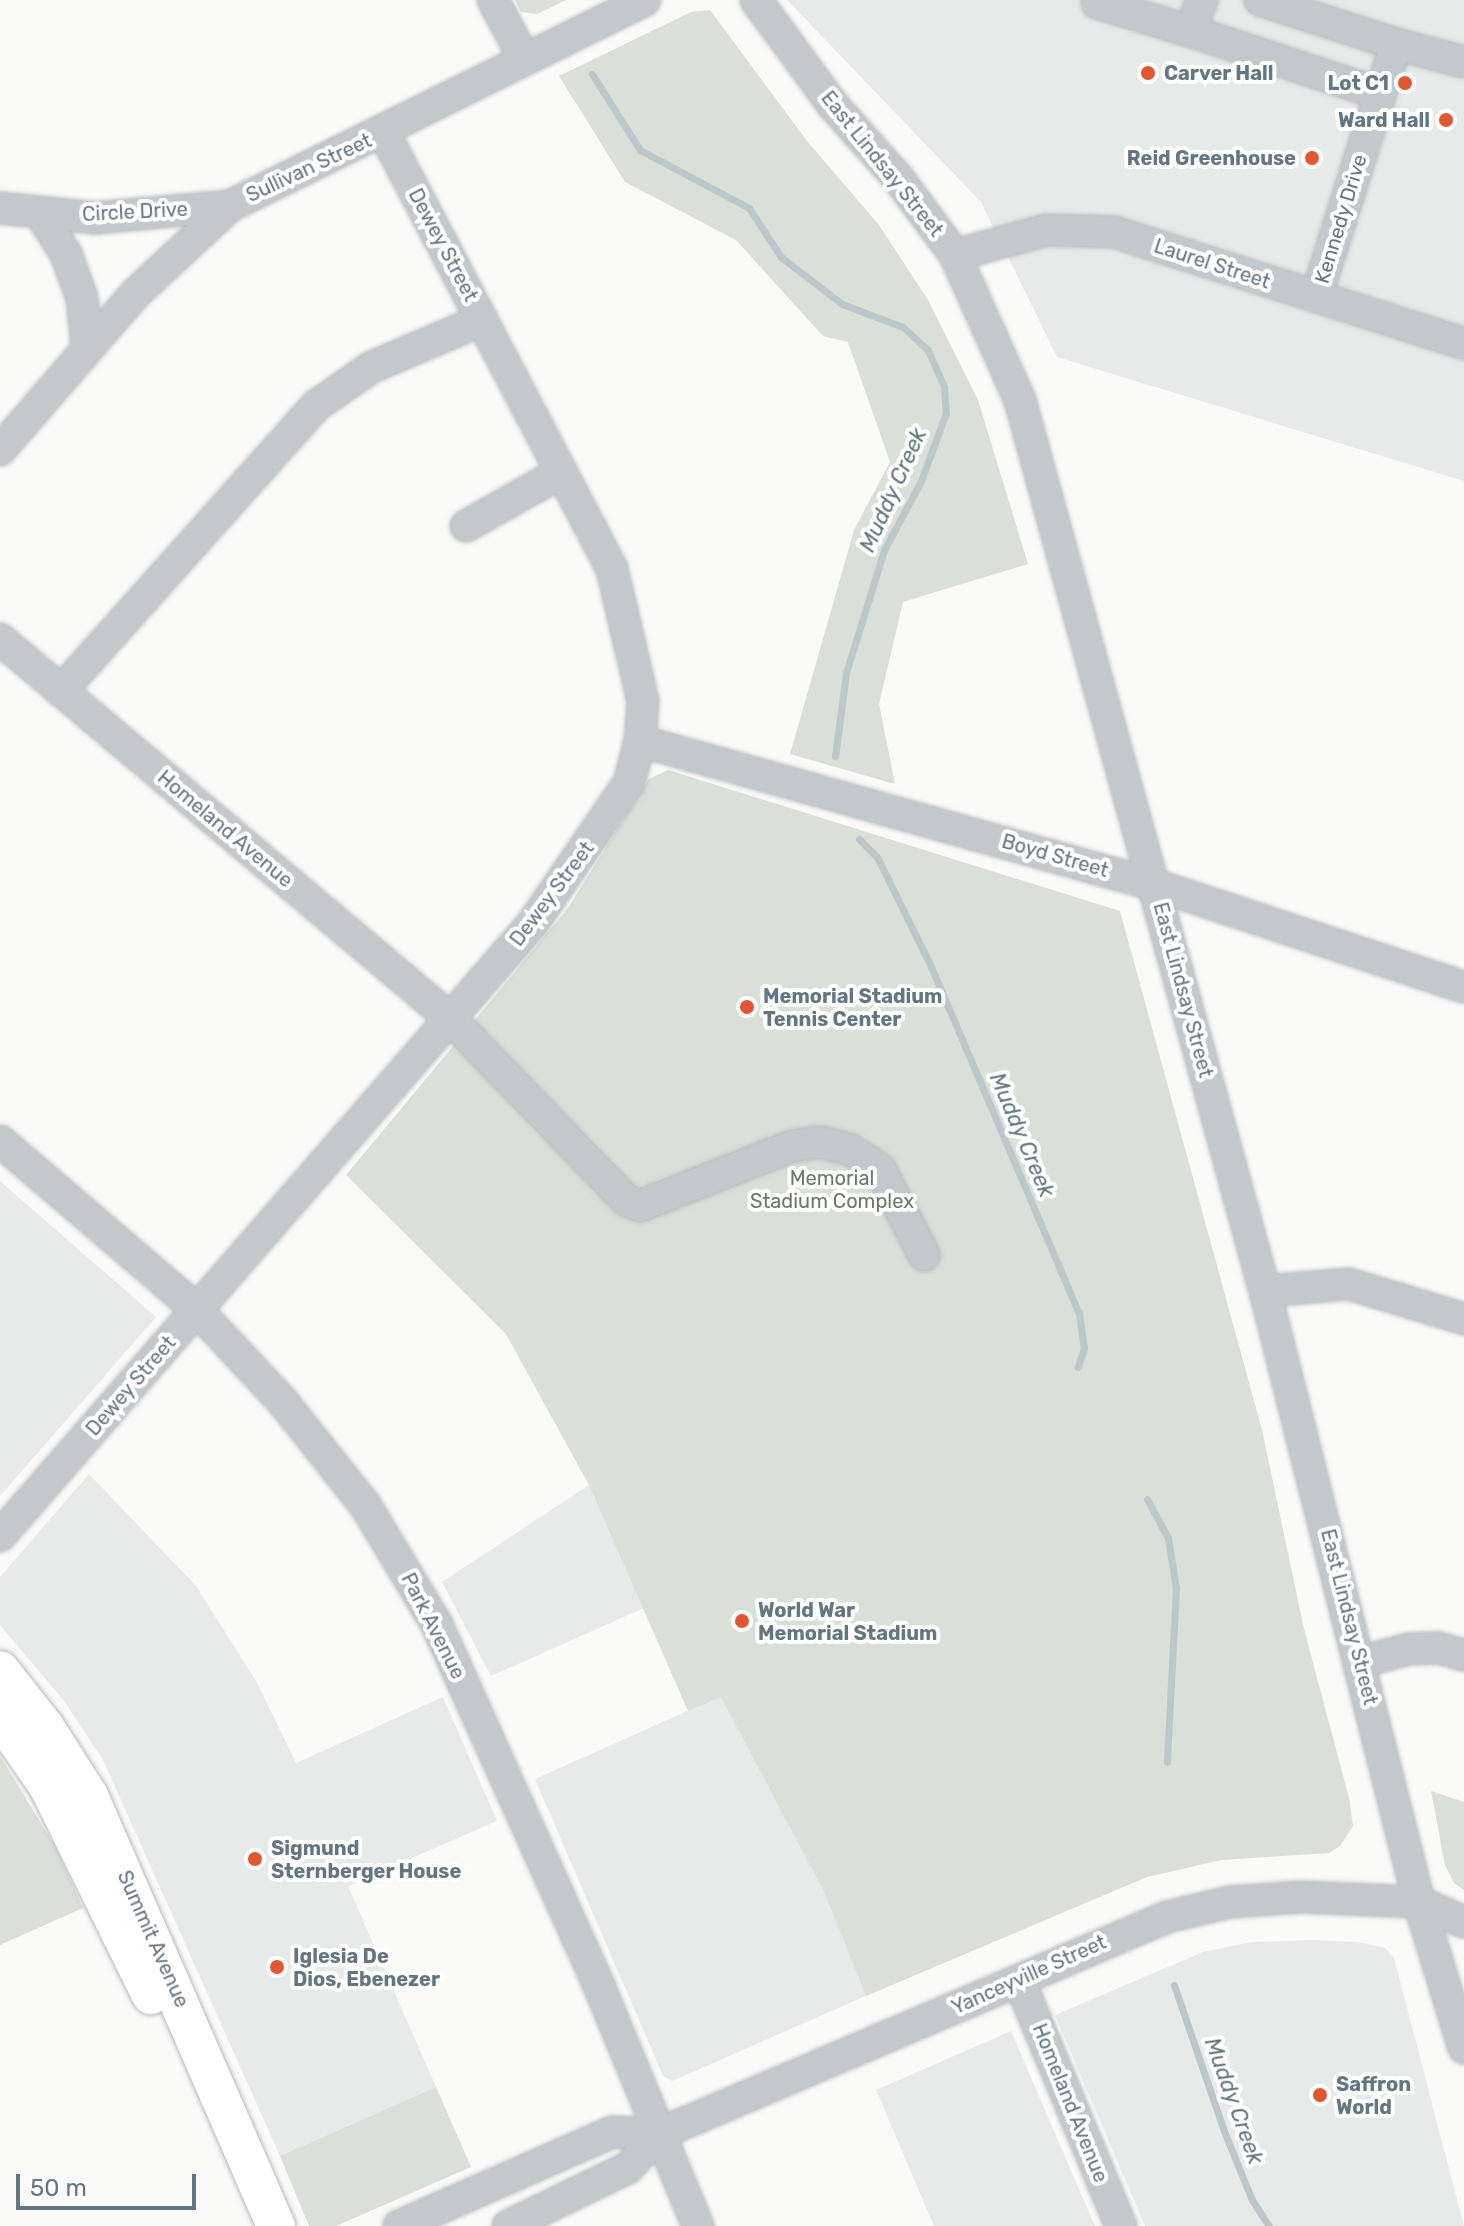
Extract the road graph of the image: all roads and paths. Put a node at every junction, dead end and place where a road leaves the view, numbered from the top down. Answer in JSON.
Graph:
{"nodes":[{"id":1,"x":493,"y":0,"type":"edge"},
{"id":2,"x":645,"y":0,"type":"edge"},
{"id":3,"x":756,"y":0,"type":"edge"},
{"id":4,"x":1202,"y":0,"type":"edge"},
{"id":5,"x":1260,"y":0,"type":"edge"},
{"id":6,"x":1097,"y":3,"type":"dead end"},
{"id":7,"x":1190,"y":31,"type":"junction"},
{"id":8,"x":1396,"y":44,"type":"junction"},
{"id":9,"x":524,"y":58,"type":"junction"},
{"id":10,"x":1464,"y":62,"type":"edge"},
{"id":11,"x":1380,"y":94,"type":"junction"},
{"id":12,"x":384,"y":133,"type":"junction"},
{"id":13,"x":230,"y":206,"type":"junction"},
{"id":14,"x":0,"y":208,"type":"edge"},
{"id":15,"x":40,"y":213,"type":"junction"},
{"id":16,"x":955,"y":255,"type":"junction"},
{"id":17,"x":1316,"y":297,"type":"junction"},
{"id":18,"x":482,"y":320,"type":"junction"},
{"id":19,"x":1464,"y":344,"type":"edge"},
{"id":20,"x":87,"y":347,"type":"junction"},
{"id":21,"x":0,"y":450,"type":"edge"},
{"id":22,"x":562,"y":472,"type":"junction"},
{"id":23,"x":466,"y":526,"type":"dead end"},
{"id":24,"x":0,"y":639,"type":"edge"},
{"id":25,"x":61,"y":691,"type":"junction"},
{"id":26,"x":640,"y":741,"type":"junction"},
{"id":27,"x":1155,"y":885,"type":"junction"},
{"id":28,"x":1464,"y":987,"type":"edge"},
{"id":29,"x":451,"y":1019,"type":"junction"},
{"id":30,"x":0,"y":1141,"type":"edge"},
{"id":31,"x":924,"y":1255,"type":"dead end"},
{"id":32,"x":1265,"y":1291,"type":"junction"},
{"id":33,"x":197,"y":1310,"type":"junction"},
{"id":34,"x":1464,"y":1319,"type":"edge"},
{"id":35,"x":0,"y":1536,"type":"edge"},
{"id":36,"x":1464,"y":1655,"type":"edge"},
{"id":37,"x":1361,"y":1662,"type":"junction"},
{"id":38,"x":0,"y":1670,"type":"edge"},
{"id":39,"x":0,"y":1717,"type":"edge"},
{"id":40,"x":1419,"y":1902,"type":"junction"},
{"id":41,"x":1464,"y":1922,"type":"edge"},
{"id":42,"x":1019,"y":1980,"type":"junction"},
{"id":43,"x":1464,"y":2048,"type":"edge"},
{"id":44,"x":659,"y":2134,"type":"junction"},
{"id":45,"x":248,"y":2226,"type":"edge"},
{"id":46,"x":276,"y":2226,"type":"edge"},
{"id":47,"x":399,"y":2226,"type":"edge"},
{"id":48,"x":508,"y":2226,"type":"edge"},
{"id":49,"x":698,"y":2226,"type":"edge"},
{"id":50,"x":1121,"y":2226,"type":"edge"}],
"edges":[{"from":1,"to":9,"type":"street"},
{"from":2,"to":9,"type":"street","name":"Sullivan Street"},
{"from":3,"to":16,"type":"street","name":"East Lindsay Street"},
{"from":4,"to":7,"type":"street"},
{"from":5,"to":8,"type":"street"},
{"from":6,"to":7,"type":"street"},
{"from":7,"to":11,"type":"street"},
{"from":8,"to":10,"type":"street"},
{"from":8,"to":11,"type":"street","name":"Kennedy Drive"},
{"from":9,"to":12,"type":"street","name":"Sullivan Street"},
{"from":11,"to":17,"type":"street","name":"Kennedy Drive"},
{"from":12,"to":13,"type":"street","name":"Sullivan Street"},
{"from":12,"to":18,"type":"street","name":"Dewey Street"},
{"from":13,"to":15,"type":"street","name":"Circle Drive"},
{"from":13,"to":20,"type":"street","name":"Sullivan Street"},
{"from":14,"to":15,"type":"street","name":"Circle Drive"},
{"from":15,"to":20,"type":"street","name":"Circle Drive"},
{"from":16,"to":17,"type":"street","name":"Laurel Street"},
{"from":16,"to":27,"type":"street","name":"East Lindsay Street"},
{"from":17,"to":19,"type":"street","name":"Laurel Street"},
{"from":18,"to":22,"type":"street","name":"Dewey Street"},
{"from":18,"to":25,"type":"street"},
{"from":20,"to":21,"type":"street","name":"Sullivan Street"},
{"from":22,"to":23,"type":"street"},
{"from":22,"to":26,"type":"street","name":"Dewey Street"},
{"from":24,"to":25,"type":"street","name":"Homeland Avenue"},
{"from":25,"to":29,"type":"street","name":"Homeland Avenue"},
{"from":26,"to":27,"type":"street","name":"Boyd Street"},
{"from":26,"to":29,"type":"street","name":"Dewey Street"},
{"from":27,"to":28,"type":"street","name":"Boyd Street"},
{"from":27,"to":32,"type":"street","name":"East Lindsay Street"},
{"from":29,"to":31,"type":"street","name":"Homeland Avenue"},
{"from":29,"to":33,"type":"street","name":"Dewey Street"},
{"from":30,"to":33,"type":"street","name":"Park Avenue"},
{"from":32,"to":34,"type":"street"},
{"from":32,"to":37,"type":"street","name":"East Lindsay Street"},
{"from":33,"to":35,"type":"street","name":"Dewey Street"},
{"from":33,"to":44,"type":"street","name":"Park Avenue"},
{"from":36,"to":37,"type":"street"},
{"from":37,"to":40,"type":"street","name":"East Lindsay Street"},
{"from":38,"to":46,"type":"main road","name":"Summit Avenue"},
{"from":39,"to":45,"type":"main road","name":"Summit Avenue"},
{"from":40,"to":41,"type":"street"},
{"from":40,"to":42,"type":"street","name":"Yanceyville Street"},
{"from":40,"to":43,"type":"street","name":"East Lindsay Street"},
{"from":42,"to":44,"type":"street","name":"Yanceyville Street"},
{"from":42,"to":50,"type":"street","name":"Homeland Avenue"},
{"from":44,"to":47,"type":"street","name":"Yanceyville Street"},
{"from":44,"to":48,"type":"street","name":"Yanceyville Street"},
{"from":44,"to":49,"type":"street","name":"Park Avenue"}]}
